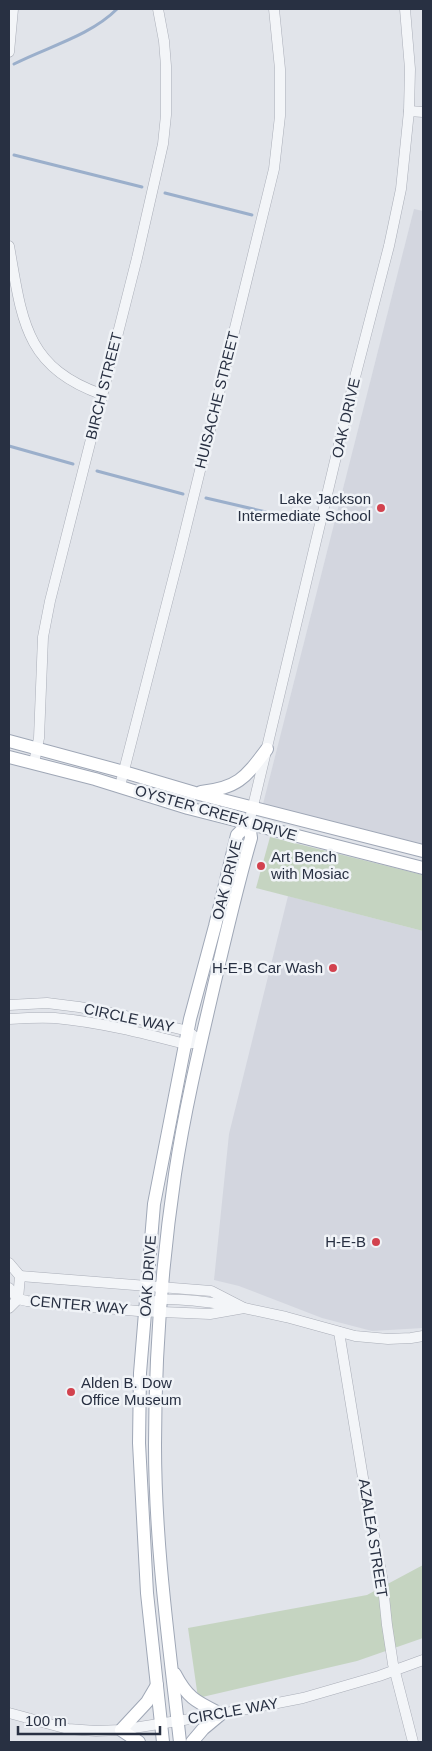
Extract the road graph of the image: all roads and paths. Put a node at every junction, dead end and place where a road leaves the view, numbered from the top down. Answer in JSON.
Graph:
{"nodes":[{"id":1,"x":13,"y":9,"type":"edge"},
{"id":2,"x":158,"y":9,"type":"edge"},
{"id":3,"x":274,"y":9,"type":"edge"},
{"id":4,"x":405,"y":9,"type":"edge"},
{"id":5,"x":9,"y":52,"type":"edge"},
{"id":6,"x":409,"y":111,"type":"junction"},
{"id":7,"x":423,"y":112,"type":"edge"},
{"id":8,"x":9,"y":246,"type":"edge"},
{"id":9,"x":102,"y":394,"type":"junction"},
{"id":10,"x":9,"y":741,"type":"edge"},
{"id":11,"x":37,"y":748,"type":"junction"},
{"id":12,"x":267,"y":749,"type":"junction"},
{"id":13,"x":9,"y":757,"type":"edge"},
{"id":14,"x":34,"y":763,"type":"junction"},
{"id":15,"x":124,"y":772,"type":"junction"},
{"id":16,"x":120,"y":786,"type":"junction"},
{"id":17,"x":195,"y":793,"type":"junction"},
{"id":18,"x":253,"y":808,"type":"junction"},
{"id":19,"x":249,"y":824,"type":"junction"},
{"id":20,"x":423,"y":850,"type":"edge"},
{"id":21,"x":423,"y":868,"type":"edge"},
{"id":22,"x":9,"y":1005,"type":"edge"},
{"id":23,"x":9,"y":1019,"type":"edge"},
{"id":24,"x":188,"y":1031,"type":"junction"},
{"id":25,"x":201,"y":1042,"type":"junction"},
{"id":26,"x":185,"y":1044,"type":"junction"},
{"id":27,"x":9,"y":1263,"type":"edge"},
{"id":28,"x":20,"y":1276,"type":"junction"},
{"id":29,"x":147,"y":1286,"type":"junction"},
{"id":30,"x":9,"y":1287,"type":"edge"},
{"id":31,"x":18,"y":1299,"type":"junction"},
{"id":32,"x":162,"y":1299,"type":"junction"},
{"id":33,"x":9,"y":1308,"type":"edge"},
{"id":34,"x":244,"y":1308,"type":"junction"},
{"id":35,"x":145,"y":1311,"type":"junction"},
{"id":36,"x":339,"y":1332,"type":"junction"},
{"id":37,"x":423,"y":1336,"type":"edge"},
{"id":38,"x":423,"y":1660,"type":"edge"},
{"id":39,"x":171,"y":1667,"type":"junction"},
{"id":40,"x":394,"y":1670,"type":"junction"},
{"id":41,"x":157,"y":1685,"type":"junction"},
{"id":42,"x":9,"y":1713,"type":"edge"},
{"id":43,"x":221,"y":1714,"type":"junction"},
{"id":44,"x":177,"y":1721,"type":"junction"},
{"id":45,"x":161,"y":1724,"type":"junction"},
{"id":46,"x":121,"y":1730,"type":"junction"},
{"id":47,"x":139,"y":1742,"type":"edge"},
{"id":48,"x":163,"y":1742,"type":"edge"},
{"id":49,"x":180,"y":1742,"type":"edge"},
{"id":50,"x":192,"y":1742,"type":"edge"},
{"id":51,"x":413,"y":1742,"type":"edge"}],
"edges":[{"from":1,"to":5,"type":"street"},
{"from":2,"to":9,"type":"street","name":"BIRCH STREET"},
{"from":3,"to":15,"type":"street","name":"HUISACHE STREET"},
{"from":4,"to":6,"type":"street","name":"OAK DRIVE"},
{"from":6,"to":7,"type":"street"},
{"from":6,"to":12,"type":"street","name":"OAK DRIVE"},
{"from":8,"to":9,"type":"street"},
{"from":9,"to":11,"type":"street","name":"BIRCH STREET"},
{"from":10,"to":11,"type":"main road","name":"OYSTER CREEK DRIVE"},
{"from":11,"to":14,"type":"street","name":"BIRCH STREET"},
{"from":11,"to":15,"type":"main road","name":"OYSTER CREEK DRIVE"},
{"from":12,"to":17,"type":"main road"},
{"from":12,"to":18,"type":"street","name":"OAK DRIVE"},
{"from":13,"to":14,"type":"main road","name":"OYSTER CREEK DRIVE"},
{"from":14,"to":16,"type":"main road","name":"OYSTER CREEK DRIVE"},
{"from":15,"to":16,"type":"street","name":"HUISACHE STREET"},
{"from":15,"to":17,"type":"main road","name":"OYSTER CREEK DRIVE"},
{"from":16,"to":19,"type":"main road","name":"OYSTER CREEK DRIVE"},
{"from":17,"to":18,"type":"main road","name":"OYSTER CREEK DRIVE"},
{"from":18,"to":19,"type":"street","name":"OAK DRIVE"},
{"from":18,"to":20,"type":"main road","name":"OYSTER CREEK DRIVE"},
{"from":19,"to":21,"type":"main road","name":"OYSTER CREEK DRIVE"},
{"from":19,"to":24,"type":"main road","name":"OAK DRIVE"},
{"from":19,"to":25,"type":"main road","name":"OAK DRIVE"},
{"from":22,"to":24,"type":"street","name":"CIRCLE WAY"},
{"from":23,"to":26,"type":"street","name":"CIRCLE WAY"},
{"from":24,"to":25,"type":"street","name":"CIRCLE WAY"},
{"from":24,"to":26,"type":"main road","name":"OAK DRIVE"},
{"from":25,"to":26,"type":"street","name":"CIRCLE WAY"},
{"from":25,"to":32,"type":"main road","name":"OAK DRIVE"},
{"from":26,"to":29,"type":"main road","name":"OAK DRIVE"},
{"from":27,"to":28,"type":"street"},
{"from":28,"to":29,"type":"street","name":"CENTER WAY"},
{"from":28,"to":30,"type":"street"},
{"from":28,"to":31,"type":"street"},
{"from":29,"to":32,"type":"street","name":"CENTER WAY"},
{"from":29,"to":35,"type":"main road","name":"OAK DRIVE"},
{"from":30,"to":31,"type":"street","name":"CENTER WAY"},
{"from":31,"to":33,"type":"street"},
{"from":31,"to":35,"type":"street","name":"CENTER WAY"},
{"from":32,"to":34,"type":"street","name":"CENTER WAY"},
{"from":32,"to":34,"type":"street","name":"CENTER WAY"},
{"from":32,"to":35,"type":"street","name":"CENTER WAY"},
{"from":32,"to":39,"type":"main road","name":"OAK DRIVE"},
{"from":34,"to":36,"type":"street","name":"CENTER WAY"},
{"from":35,"to":41,"type":"main road","name":"OAK DRIVE"},
{"from":36,"to":37,"type":"street","name":"CENTER WAY"},
{"from":36,"to":40,"type":"street","name":"AZALEA STREET"},
{"from":38,"to":40,"type":"street","name":"CIRCLE WAY"},
{"from":39,"to":43,"type":"main road"},
{"from":39,"to":44,"type":"main road","name":"OAK DRIVE"},
{"from":40,"to":43,"type":"street","name":"CIRCLE WAY"},
{"from":40,"to":51,"type":"street","name":"AZALEA STREET"},
{"from":41,"to":45,"type":"main road","name":"OAK DRIVE"},
{"from":41,"to":46,"type":"main road"},
{"from":42,"to":46,"type":"street","name":"CIRCLE WAY"},
{"from":43,"to":44,"type":"street","name":"CIRCLE WAY"},
{"from":43,"to":50,"type":"main road"},
{"from":44,"to":45,"type":"street","name":"CIRCLE WAY"},
{"from":44,"to":49,"type":"main road","name":"OAK DRIVE"},
{"from":45,"to":46,"type":"street","name":"CIRCLE WAY"},
{"from":45,"to":48,"type":"main road","name":"OAK DRIVE"},
{"from":46,"to":47,"type":"main road"}]}
